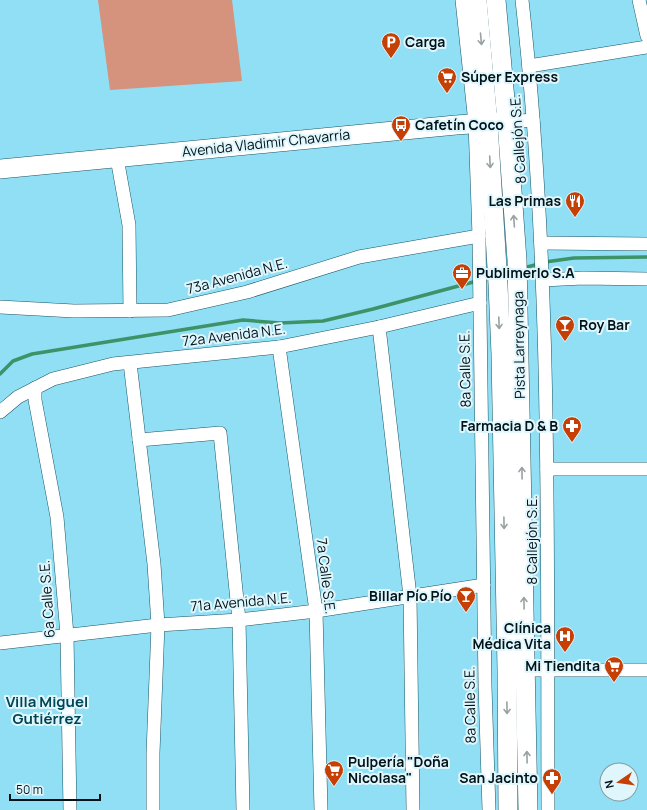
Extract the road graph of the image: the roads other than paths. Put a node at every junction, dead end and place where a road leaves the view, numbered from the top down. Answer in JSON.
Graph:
{"nodes":[{"id":1,"x":462,"y":0,"type":"edge"},
{"id":2,"x":477,"y":0,"type":"edge"},
{"id":3,"x":496,"y":0,"type":"edge"},
{"id":4,"x":522,"y":0,"type":"edge"},
{"id":5,"x":639,"y":0,"type":"edge"},
{"id":6,"x":647,"y":36,"type":"edge"},
{"id":7,"x":647,"y":47,"type":"edge"},
{"id":8,"x":529,"y":66,"type":"junction"},
{"id":9,"x":533,"y":120,"type":"junction"},
{"id":10,"x":507,"y":122,"type":"junction"},
{"id":11,"x":481,"y":123,"type":"junction"},
{"id":12,"x":117,"y":158,"type":"junction"},
{"id":13,"x":0,"y":169,"type":"edge"},
{"id":14,"x":479,"y":236,"type":"junction"},
{"id":15,"x":647,"y":244,"type":"edge"},
{"id":16,"x":541,"y":247,"type":"junction"},
{"id":17,"x":487,"y":263,"type":"junction"},
{"id":18,"x":543,"y":273,"type":"junction"},
{"id":19,"x":647,"y":279,"type":"edge"},
{"id":20,"x":480,"y":298,"type":"junction"},
{"id":21,"x":0,"y":307,"type":"edge"},
{"id":22,"x":130,"y":311,"type":"junction"},
{"id":23,"x":379,"y":327,"type":"junction"},
{"id":24,"x":279,"y":347,"type":"junction"},
{"id":25,"x":130,"y":363,"type":"junction"},
{"id":26,"x":35,"y":388,"type":"junction"},
{"id":27,"x":0,"y":412,"type":"edge"},
{"id":28,"x":139,"y":440,"type":"junction"},
{"id":29,"x":547,"y":469,"type":"junction"},
{"id":30,"x":647,"y":469,"type":"edge"},
{"id":31,"x":484,"y":584,"type":"junction"},
{"id":32,"x":410,"y":596,"type":"junction"},
{"id":33,"x":316,"y":611,"type":"junction"},
{"id":34,"x":239,"y":620,"type":"junction"},
{"id":35,"x":158,"y":626,"type":"junction"},
{"id":36,"x":67,"y":636,"type":"junction"},
{"id":37,"x":0,"y":643,"type":"edge"},
{"id":38,"x":516,"y":670,"type":"junction"},
{"id":39,"x":548,"y":670,"type":"junction"},
{"id":40,"x":647,"y":670,"type":"edge"},
{"id":41,"x":70,"y":810,"type":"edge"},
{"id":42,"x":154,"y":810,"type":"edge"},
{"id":43,"x":242,"y":810,"type":"edge"},
{"id":44,"x":321,"y":810,"type":"edge"},
{"id":45,"x":413,"y":810,"type":"edge"},
{"id":46,"x":489,"y":810,"type":"edge"},
{"id":47,"x":508,"y":810,"type":"edge"},
{"id":48,"x":528,"y":810,"type":"edge"},
{"id":49,"x":548,"y":810,"type":"edge"}],
"edges":[{"from":1,"to":11,"type":"street","name":"8a Calle S.E."},
{"from":2,"to":11,"type":"main road","name":"Pista Larreynaga","one_way":true},
{"from":3,"to":10,"type":"main road","name":"Pista Larreynaga"},
{"from":4,"to":8,"type":"street","name":"8 Callejón S.E."},
{"from":5,"to":6,"type":"street"},
{"from":7,"to":8,"type":"street"},
{"from":8,"to":9,"type":"street","name":"8 Callejón S.E."},
{"from":9,"to":10,"type":"street","name":"Avenida Vladimir Chavarría"},
{"from":9,"to":16,"type":"street","name":"8 Callejón S.E."},
{"from":10,"to":11,"type":"main road","name":"Avenida Vladimir Chavarría"},
{"from":38,"to":10,"type":"main road","name":"Pista Larreynaga","one_way":true},
{"from":11,"to":12,"type":"main road","name":"Avenida Vladimir Chavarría"},
{"from":11,"to":14,"type":"street","name":"8a Calle S.E."},
{"from":11,"to":17,"type":"main road","name":"Pista Larreynaga","one_way":true},
{"from":12,"to":13,"type":"main road","name":"Avenida Vladimir Chavarría"},
{"from":12,"to":22,"type":"street"},
{"from":14,"to":17,"type":"street","name":"8a Calle S.E."},
{"from":14,"to":22,"type":"street","name":"73a Avenida N.E."},
{"from":15,"to":16,"type":"street"},
{"from":16,"to":18,"type":"street","name":"8 Callejón S.E."},
{"from":17,"to":20,"type":"street","name":"8a Calle S.E."},
{"from":17,"to":38,"type":"main road","name":"Pista Larreynaga","one_way":true},
{"from":18,"to":19,"type":"street"},
{"from":18,"to":29,"type":"street","name":"8 Callejón S.E."},
{"from":20,"to":23,"type":"street","name":"72a Avenida N.E."},
{"from":20,"to":31,"type":"street","name":"8a Calle S.E."},
{"from":21,"to":22,"type":"street","name":"73a Avenida N.E."},
{"from":23,"to":24,"type":"street","name":"72a Avenida N.E."},
{"from":23,"to":32,"type":"street"},
{"from":24,"to":25,"type":"street","name":"72a Avenida N.E."},
{"from":24,"to":33,"type":"street","name":"7a Calle S.E."},
{"from":25,"to":26,"type":"street","name":"72a Avenida N.E."},
{"from":25,"to":28,"type":"street"},
{"from":26,"to":27,"type":"street","name":"72a Avenida N.E."},
{"from":26,"to":36,"type":"street","name":"6a Calle S.E."},
{"from":28,"to":34,"type":"street"},
{"from":28,"to":35,"type":"street"},
{"from":29,"to":30,"type":"street"},
{"from":29,"to":39,"type":"street","name":"8 Callejón S.E."},
{"from":31,"to":32,"type":"street","name":"71a Avenida N.E."},
{"from":31,"to":46,"type":"street","name":"8a Calle S.E."},
{"from":32,"to":33,"type":"street","name":"71a Avenida N.E."},
{"from":32,"to":45,"type":"street"},
{"from":33,"to":34,"type":"street","name":"71a Avenida N.E."},
{"from":33,"to":44,"type":"street","name":"7a Calle S.E."},
{"from":34,"to":35,"type":"street","name":"71a Avenida N.E."},
{"from":34,"to":43,"type":"street"},
{"from":35,"to":36,"type":"street","name":"71a Avenida N.E."},
{"from":35,"to":42,"type":"street"},
{"from":36,"to":37,"type":"street","name":"71a Avenida N.E."},
{"from":36,"to":41,"type":"street","name":"6a Calle S.E."},
{"from":38,"to":39,"type":"street"},
{"from":38,"to":47,"type":"main road","name":"Pista Larreynaga","one_way":true},
{"from":48,"to":38,"type":"main road","name":"Pista Larreynaga","one_way":true},
{"from":39,"to":40,"type":"street"},
{"from":39,"to":49,"type":"street","name":"8 Callejón S.E."}]}
